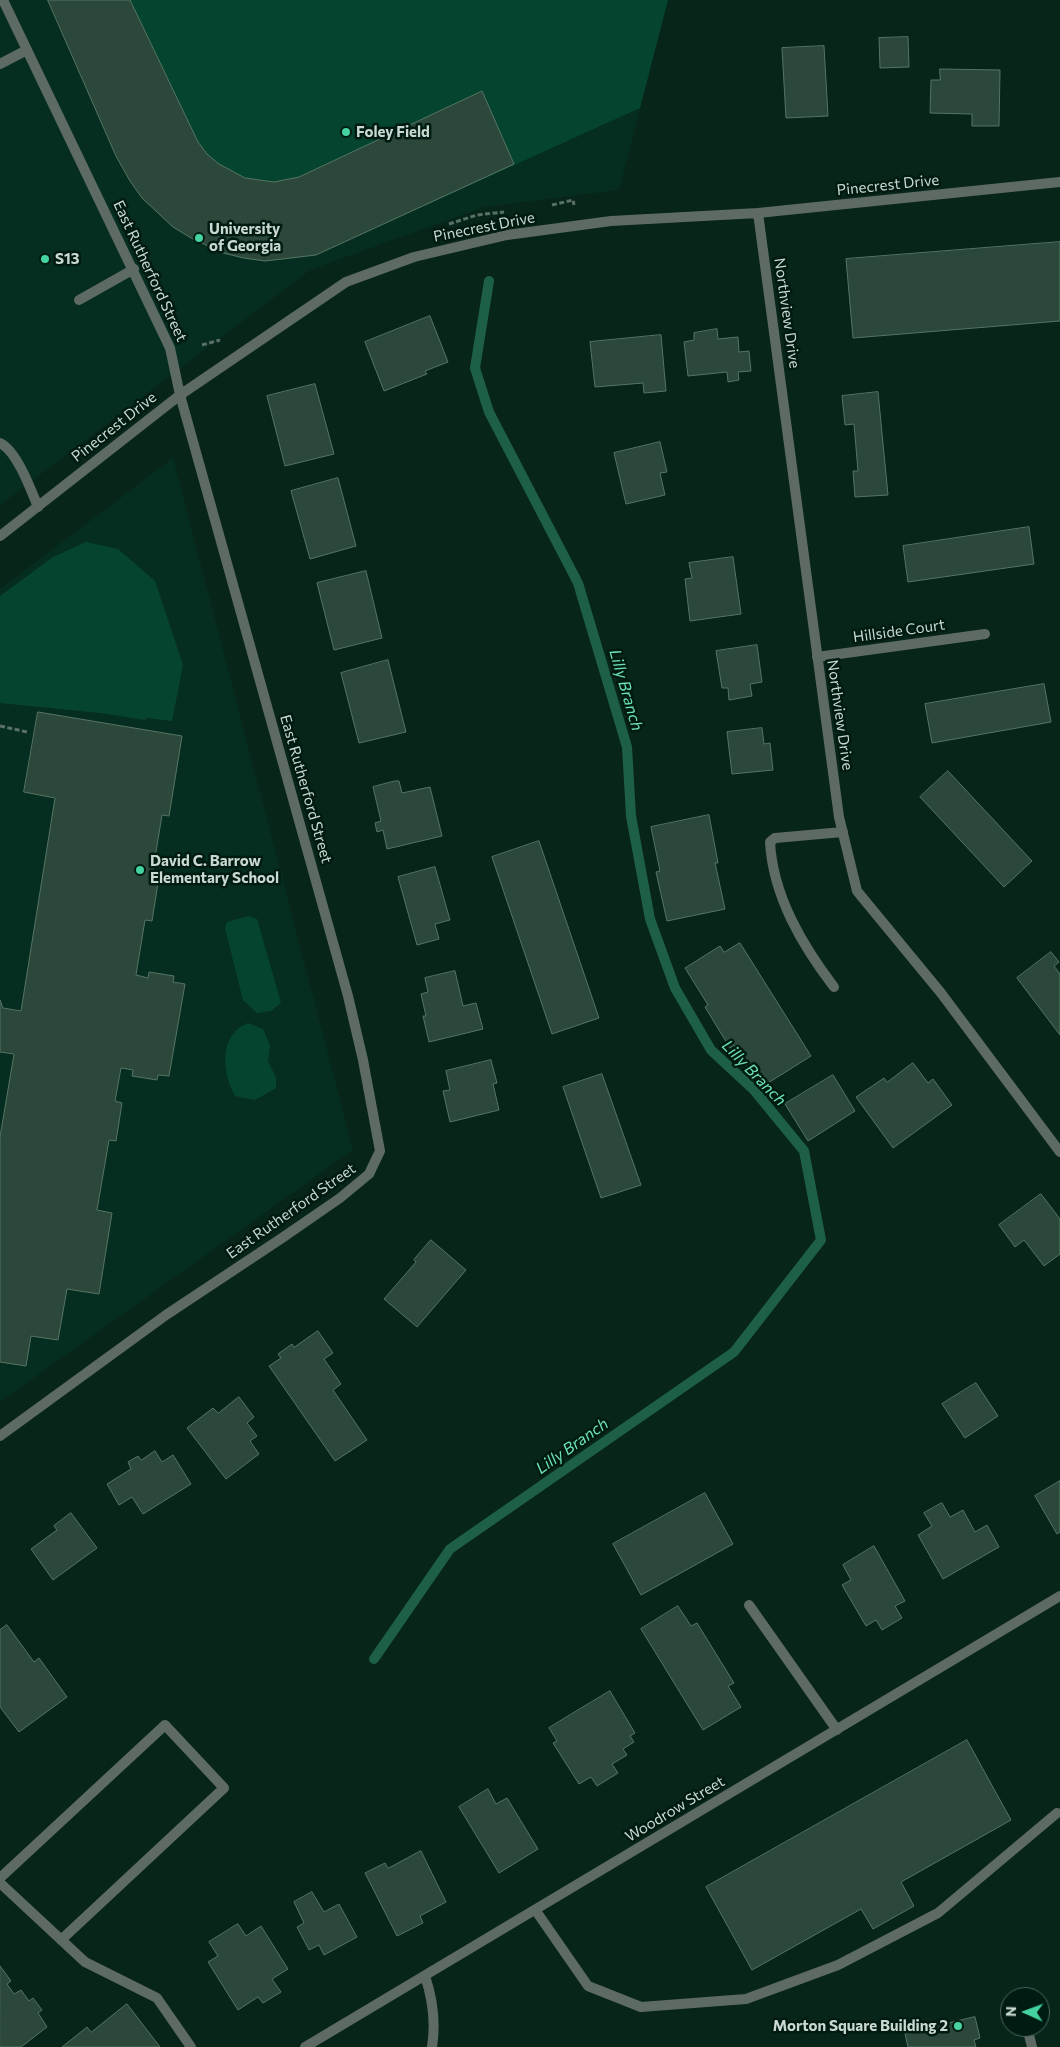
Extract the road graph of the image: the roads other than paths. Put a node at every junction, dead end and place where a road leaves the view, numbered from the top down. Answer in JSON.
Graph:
{"nodes":[{"id":1,"x":3,"y":0,"type":"edge"},
{"id":2,"x":27,"y":50,"type":"junction"},
{"id":3,"x":0,"y":64,"type":"edge"},
{"id":4,"x":1060,"y":182,"type":"edge"},
{"id":5,"x":758,"y":213,"type":"junction"},
{"id":6,"x":134,"y":270,"type":"junction"},
{"id":7,"x":79,"y":300,"type":"dead end"},
{"id":8,"x":180,"y":395,"type":"junction"},
{"id":9,"x":0,"y":443,"type":"edge"},
{"id":10,"x":38,"y":507,"type":"junction"},
{"id":11,"x":0,"y":536,"type":"edge"},
{"id":12,"x":985,"y":634,"type":"dead end"},
{"id":13,"x":817,"y":657,"type":"junction"},
{"id":14,"x":843,"y":832,"type":"junction"},
{"id":15,"x":834,"y":987,"type":"dead end"},
{"id":16,"x":1060,"y":1152,"type":"edge"},
{"id":17,"x":0,"y":1436,"type":"edge"},
{"id":18,"x":1060,"y":1596,"type":"edge"},
{"id":19,"x":749,"y":1605,"type":"dead end"},
{"id":20,"x":837,"y":1730,"type":"junction"},
{"id":21,"x":1057,"y":1813,"type":"dead end"},
{"id":22,"x":0,"y":1878,"type":"edge"},
{"id":23,"x":0,"y":1883,"type":"edge"},
{"id":24,"x":536,"y":1911,"type":"junction"},
{"id":25,"x":61,"y":1940,"type":"junction"},
{"id":26,"x":425,"y":1976,"type":"junction"},
{"id":27,"x":190,"y":2047,"type":"edge"},
{"id":28,"x":305,"y":2047,"type":"edge"},
{"id":29,"x":432,"y":2047,"type":"edge"}],
"edges":[{"from":1,"to":2,"type":"street","name":"East Rutherford Street"},
{"from":2,"to":3,"type":"street"},
{"from":2,"to":6,"type":"street","name":"East Rutherford Street"},
{"from":4,"to":5,"type":"street","name":"Pinecrest Drive"},
{"from":5,"to":8,"type":"street","name":"Pinecrest Drive"},
{"from":5,"to":13,"type":"street","name":"Northview Drive"},
{"from":6,"to":7,"type":"street"},
{"from":6,"to":8,"type":"street","name":"East Rutherford Street"},
{"from":8,"to":10,"type":"street","name":"Pinecrest Drive"},
{"from":8,"to":17,"type":"street","name":"East Rutherford Street"},
{"from":9,"to":10,"type":"street"},
{"from":10,"to":11,"type":"street","name":"Pinecrest Drive"},
{"from":12,"to":13,"type":"street","name":"Hillside Court"},
{"from":13,"to":14,"type":"street","name":"Northview Drive"},
{"from":14,"to":15,"type":"street"},
{"from":14,"to":16,"type":"street","name":"Northview Drive"},
{"from":18,"to":20,"type":"street","name":"Woodrow Street"},
{"from":19,"to":20,"type":"street"},
{"from":20,"to":24,"type":"street","name":"Woodrow Street"},
{"from":21,"to":24,"type":"street"},
{"from":22,"to":25,"type":"street"},
{"from":23,"to":25,"type":"street"},
{"from":24,"to":26,"type":"street","name":"Woodrow Street"},
{"from":25,"to":27,"type":"street"},
{"from":26,"to":28,"type":"street","name":"Woodrow Street"},
{"from":26,"to":29,"type":"street"}]}
